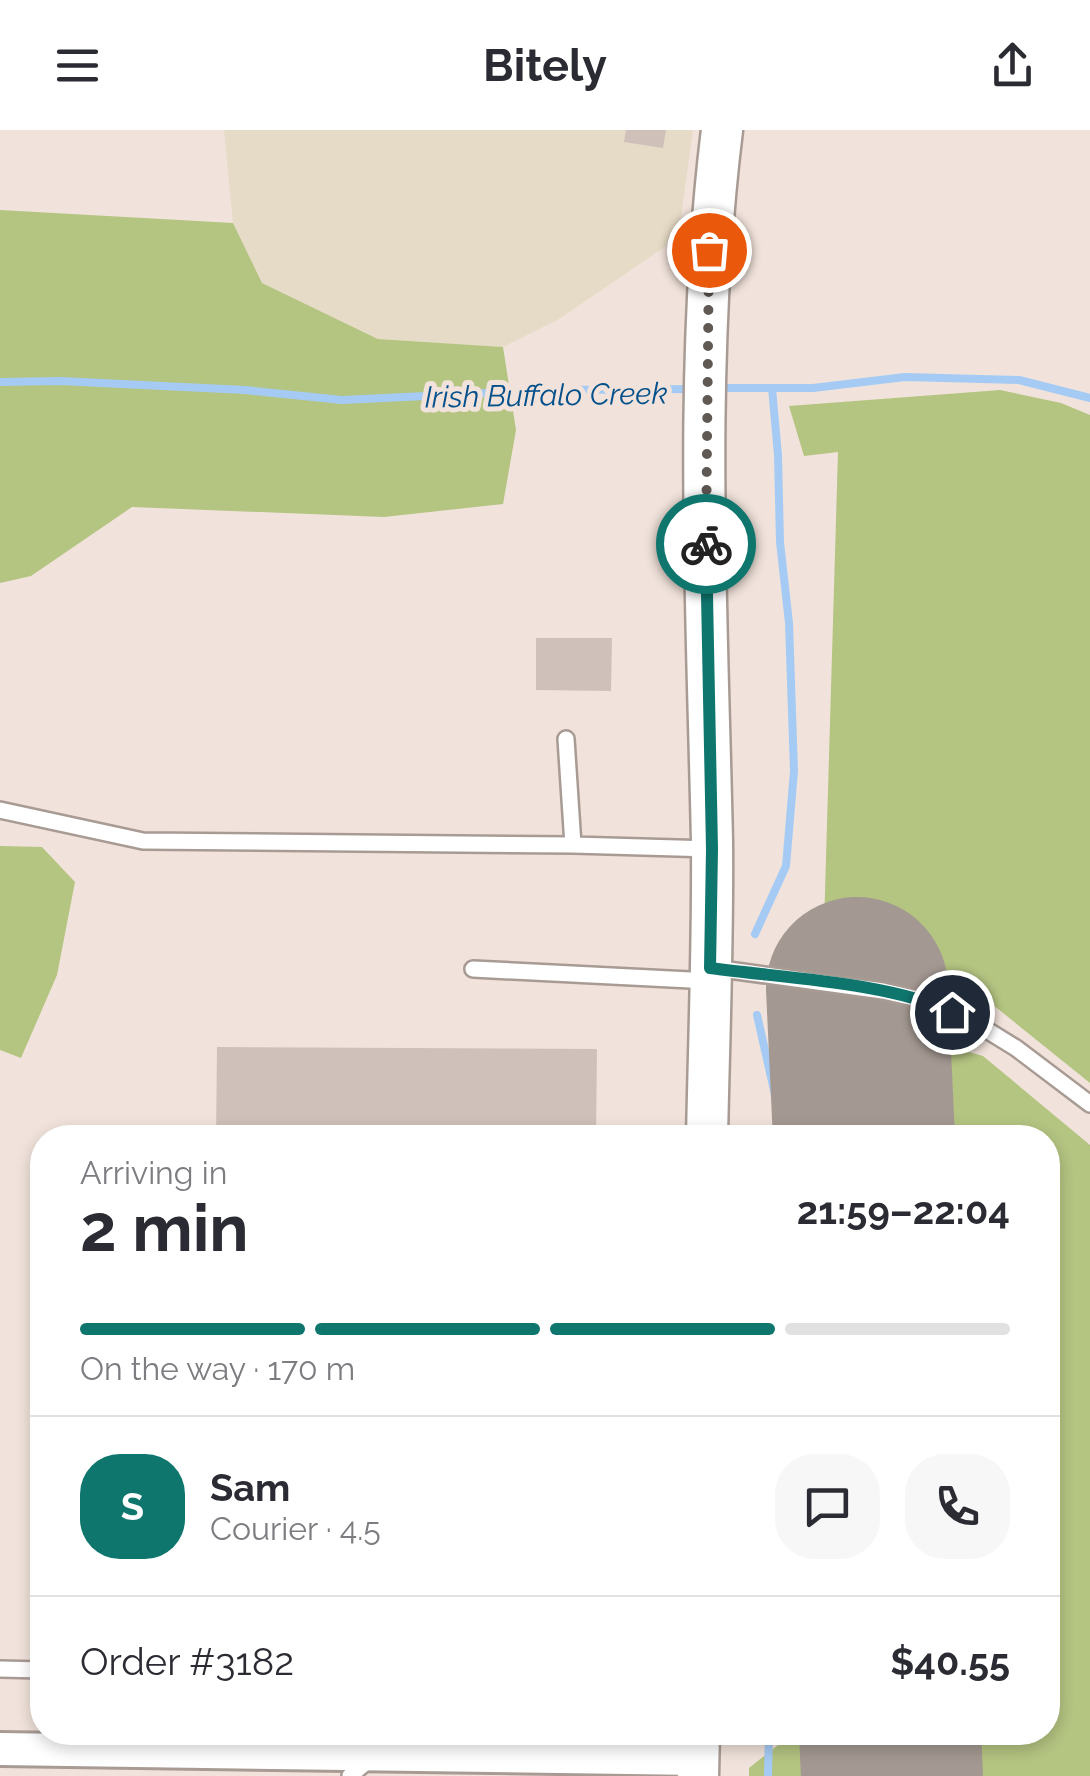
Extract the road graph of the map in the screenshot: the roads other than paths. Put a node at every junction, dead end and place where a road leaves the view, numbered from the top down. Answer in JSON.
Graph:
{"nodes":[{"id":1,"x":722,"y":130,"type":"edge"},
{"id":2,"x":566,"y":739,"type":"dead end"},
{"id":3,"x":0,"y":810,"type":"edge"},
{"id":4,"x":574,"y":845,"type":"junction"},
{"id":5,"x":712,"y":849,"type":"junction"},
{"id":6,"x":472,"y":969,"type":"dead end"},
{"id":7,"x":710,"y":975,"type":"junction"},
{"id":8,"x":1090,"y":1104,"type":"edge"},
{"id":9,"x":707,"y":1125,"type":"edge"},
{"id":10,"x":0,"y":1669,"type":"edge"},
{"id":11,"x":30,"y":1670,"type":"edge"},
{"id":12,"x":0,"y":1749,"type":"edge"},
{"id":13,"x":698,"y":1756,"type":"edge"},
{"id":14,"x":362,"y":1765,"type":"edge"}],
"edges":[{"from":1,"to":5,"type":"street"},
{"from":2,"to":4,"type":"lane"},
{"from":3,"to":4,"type":"lane"},
{"from":4,"to":5,"type":"lane"},
{"from":5,"to":7,"type":"street"},
{"from":6,"to":7,"type":"lane"},
{"from":7,"to":8,"type":"lane"},
{"from":7,"to":9,"type":"street"},
{"from":10,"to":11,"type":"lane"},
{"from":12,"to":14,"type":"street"},
{"from":13,"to":14,"type":"street"}]}
